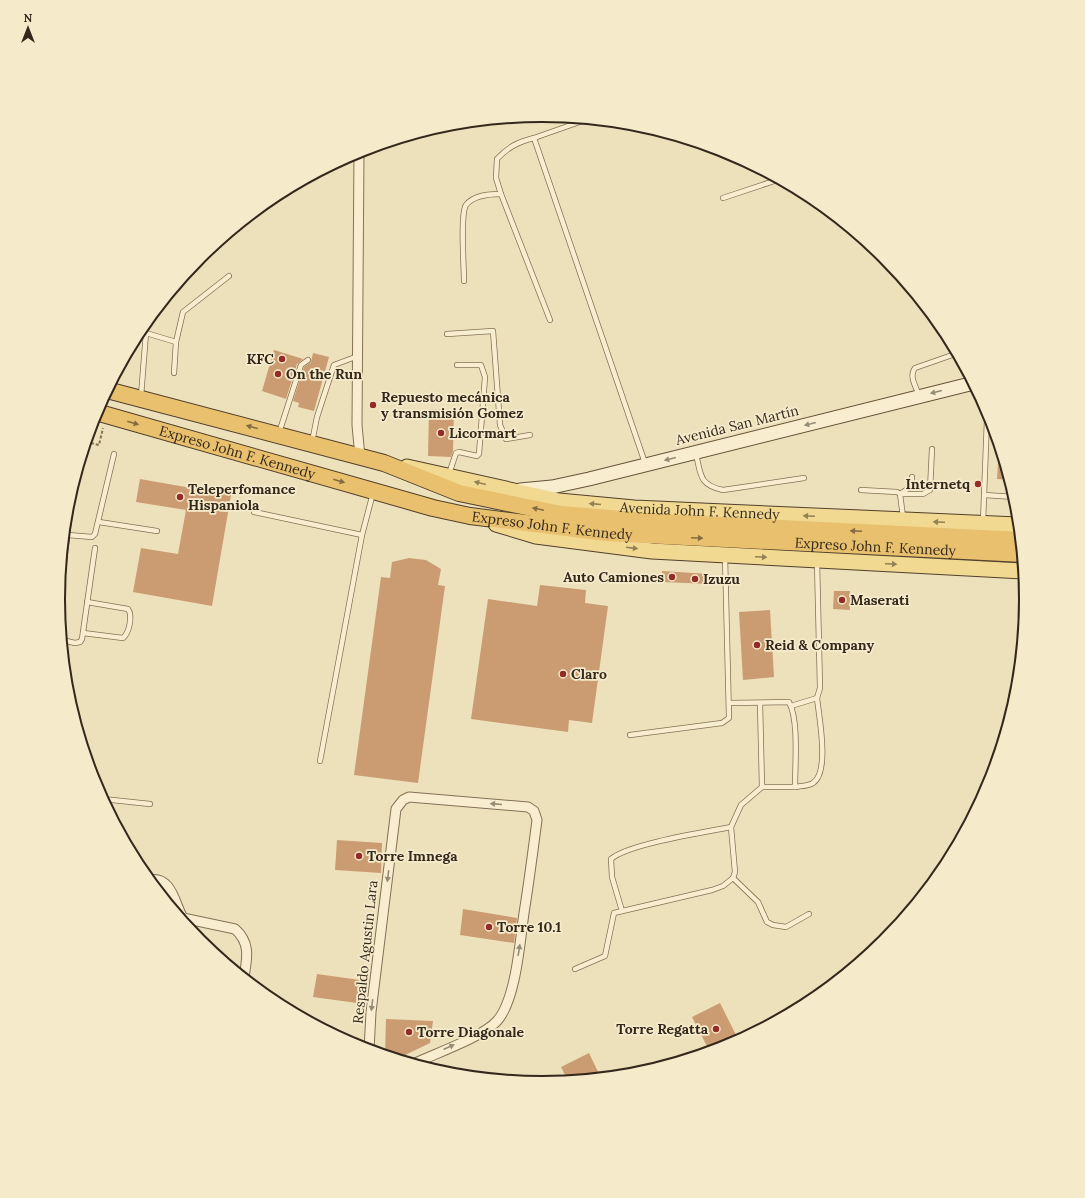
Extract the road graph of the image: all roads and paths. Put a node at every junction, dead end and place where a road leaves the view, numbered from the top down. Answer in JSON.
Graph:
{"nodes":[{"id":1,"x":576,"y":123,"type":"edge"},
{"id":2,"x":534,"y":138,"type":"junction"},
{"id":3,"x":359,"y":158,"type":"edge"},
{"id":4,"x":774,"y":181,"type":"edge"},
{"id":5,"x":501,"y":194,"type":"junction"},
{"id":6,"x":723,"y":198,"type":"dead end"},
{"id":7,"x":229,"y":276,"type":"dead end"},
{"id":8,"x":464,"y":281,"type":"dead end"},
{"id":9,"x":550,"y":320,"type":"dead end"},
{"id":10,"x":447,"y":334,"type":"dead end"},
{"id":11,"x":176,"y":342,"type":"junction"},
{"id":12,"x":953,"y":355,"type":"edge"},
{"id":13,"x":358,"y":356,"type":"junction"},
{"id":14,"x":308,"y":360,"type":"dead end"},
{"id":15,"x":457,"y":365,"type":"dead end"},
{"id":16,"x":174,"y":373,"type":"dead end"},
{"id":17,"x":969,"y":383,"type":"edge"},
{"id":18,"x":114,"y":389,"type":"edge"},
{"id":19,"x":113,"y":391,"type":"edge"},
{"id":20,"x":125,"y":394,"type":"junction"},
{"id":21,"x":919,"y":396,"type":"junction"},
{"id":22,"x":141,"y":398,"type":"junction"},
{"id":23,"x":102,"y":413,"type":"edge"},
{"id":24,"x":101,"y":417,"type":"edge"},
{"id":25,"x":988,"y":428,"type":"edge"},
{"id":26,"x":279,"y":434,"type":"junction"},
{"id":27,"x":530,"y":435,"type":"dead end"},
{"id":28,"x":91,"y":443,"type":"edge"},
{"id":29,"x":311,"y":444,"type":"junction"},
{"id":30,"x":932,"y":449,"type":"dead end"},
{"id":31,"x":696,"y":452,"type":"junction"},
{"id":32,"x":114,"y":454,"type":"dead end"},
{"id":33,"x":360,"y":457,"type":"junction"},
{"id":34,"x":384,"y":463,"type":"junction"},
{"id":35,"x":645,"y":465,"type":"junction"},
{"id":36,"x":448,"y":476,"type":"junction"},
{"id":37,"x":912,"y":477,"type":"dead end"},
{"id":38,"x":804,"y":478,"type":"dead end"},
{"id":39,"x":861,"y":490,"type":"dead end"},
{"id":40,"x":373,"y":491,"type":"junction"},
{"id":41,"x":506,"y":491,"type":"junction"},
{"id":42,"x":900,"y":494,"type":"junction"},
{"id":43,"x":984,"y":495,"type":"junction"},
{"id":44,"x":1009,"y":497,"type":"edge"},
{"id":45,"x":254,"y":512,"type":"dead end"},
{"id":46,"x":470,"y":516,"type":"junction"},
{"id":47,"x":903,"y":520,"type":"junction"},
{"id":48,"x":99,"y":522,"type":"junction"},
{"id":49,"x":958,"y":523,"type":"junction"},
{"id":50,"x":983,"y":523,"type":"junction"},
{"id":51,"x":1014,"y":525,"type":"edge"},
{"id":52,"x":659,"y":529,"type":"junction"},
{"id":53,"x":157,"y":531,"type":"dead end"},
{"id":54,"x":1015,"y":534,"type":"edge"},
{"id":55,"x":69,"y":535,"type":"edge"},
{"id":56,"x":362,"y":535,"type":"junction"},
{"id":57,"x":1016,"y":540,"type":"edge"},
{"id":58,"x":95,"y":548,"type":"dead end"},
{"id":59,"x":1018,"y":554,"type":"edge"},
{"id":60,"x":725,"y":555,"type":"junction"},
{"id":61,"x":817,"y":560,"type":"junction"},
{"id":62,"x":1018,"y":563,"type":"edge"},
{"id":63,"x":958,"y":568,"type":"junction"},
{"id":64,"x":1019,"y":571,"type":"edge"},
{"id":65,"x":87,"y":602,"type":"junction"},
{"id":66,"x":83,"y":633,"type":"junction"},
{"id":67,"x":67,"y":641,"type":"edge"},
{"id":68,"x":817,"y":698,"type":"junction"},
{"id":69,"x":729,"y":703,"type":"junction"},
{"id":70,"x":760,"y":703,"type":"junction"},
{"id":71,"x":791,"y":706,"type":"junction"},
{"id":72,"x":630,"y":735,"type":"dead end"},
{"id":73,"x":320,"y":762,"type":"dead end"},
{"id":74,"x":762,"y":787,"type":"junction"},
{"id":75,"x":795,"y":787,"type":"junction"},
{"id":76,"x":109,"y":800,"type":"edge"},
{"id":77,"x":150,"y":804,"type":"dead end"},
{"id":78,"x":731,"y":827,"type":"junction"},
{"id":79,"x":733,"y":878,"type":"junction"},
{"id":80,"x":158,"y":881,"type":"edge"},
{"id":81,"x":177,"y":907,"type":"edge"},
{"id":82,"x":622,"y":911,"type":"junction"},
{"id":83,"x":809,"y":914,"type":"dead end"},
{"id":84,"x":188,"y":919,"type":"edge"},
{"id":85,"x":575,"y":969,"type":"dead end"},
{"id":86,"x":245,"y":972,"type":"edge"},
{"id":87,"x":370,"y":1044,"type":"edge"},
{"id":88,"x":421,"y":1060,"type":"edge"}],
"edges":[{"from":1,"to":2,"type":"lane"},
{"from":2,"to":5,"type":"lane"},
{"from":2,"to":35,"type":"lane"},
{"from":3,"to":13,"type":"street"},
{"from":4,"to":6,"type":"lane"},
{"from":5,"to":8,"type":"lane"},
{"from":5,"to":9,"type":"lane"},
{"from":7,"to":11,"type":"lane"},
{"from":10,"to":27,"type":"lane"},
{"from":11,"to":16,"type":"lane"},
{"from":11,"to":22,"type":"lane"},
{"from":12,"to":21,"type":"lane"},
{"from":13,"to":29,"type":"lane"},
{"from":13,"to":33,"type":"street"},
{"from":14,"to":26,"type":"lane"},
{"from":15,"to":36,"type":"lane"},
{"from":17,"to":21,"type":"main road","name":"Avenida San Martín","one_way":true},
{"from":18,"to":20,"type":"main road"},
{"from":19,"to":20,"type":"highway","name":"Expreso John F. Kennedy"},
{"from":20,"to":22,"type":"highway","name":"Expreso John F. Kennedy"},
{"from":21,"to":31,"type":"main road","name":"Avenida San Martín","one_way":true},
{"from":26,"to":22,"type":"highway","name":"Expreso John F. Kennedy","one_way":true},
{"from":23,"to":40,"type":"highway","name":"Expreso John F. Kennedy","one_way":true},
{"from":24,"to":28,"type":"path"},
{"from":25,"to":43,"type":"lane"},
{"from":26,"to":29,"type":"highway","name":"Expreso John F. Kennedy"},
{"from":29,"to":33,"type":"highway","name":"Expreso John F. Kennedy"},
{"from":30,"to":42,"type":"lane"},
{"from":31,"to":35,"type":"main road","name":"Avenida San Martín","one_way":true},
{"from":31,"to":38,"type":"lane"},
{"from":32,"to":48,"type":"lane"},
{"from":33,"to":34,"type":"highway","name":"Expreso John F. Kennedy"},
{"from":34,"to":36,"type":"main road","name":"Avenida John F. Kennedy"},
{"from":52,"to":34,"type":"highway","name":"Expreso John F. Kennedy","one_way":true},
{"from":35,"to":41,"type":"main road","name":"Avenida San Martín"},
{"from":41,"to":36,"type":"main road","name":"Avenida John F. Kennedy","one_way":true},
{"from":37,"to":42,"type":"lane"},
{"from":39,"to":42,"type":"lane"},
{"from":40,"to":46,"type":"highway","name":"Expreso John F. Kennedy"},
{"from":40,"to":56,"type":"lane"},
{"from":47,"to":41,"type":"main road","name":"Avenida John F. Kennedy","one_way":true},
{"from":42,"to":47,"type":"lane"},
{"from":43,"to":44,"type":"lane"},
{"from":43,"to":50,"type":"lane"},
{"from":45,"to":56,"type":"lane"},
{"from":46,"to":52,"type":"highway","name":"Expreso John F. Kennedy"},
{"from":46,"to":60,"type":"main road","one_way":true},
{"from":49,"to":47,"type":"main road","name":"Avenida John F. Kennedy","one_way":true},
{"from":48,"to":53,"type":"lane"},
{"from":48,"to":55,"type":"lane"},
{"from":49,"to":50,"type":"main road","name":"Avenida John F. Kennedy"},
{"from":49,"to":54,"type":"main road"},
{"from":50,"to":51,"type":"main road","name":"Avenida John F. Kennedy"},
{"from":57,"to":52,"type":"highway","name":"Expreso John F. Kennedy","one_way":true},
{"from":52,"to":59,"type":"highway","name":"Expreso John F. Kennedy","one_way":true},
{"from":56,"to":73,"type":"lane"},
{"from":58,"to":65,"type":"lane"},
{"from":60,"to":61,"type":"main road","one_way":true},
{"from":60,"to":69,"type":"lane"},
{"from":61,"to":63,"type":"main road","one_way":true},
{"from":61,"to":68,"type":"lane"},
{"from":62,"to":63,"type":"main road"},
{"from":63,"to":64,"type":"main road"},
{"from":65,"to":66,"type":"lane"},
{"from":65,"to":66,"type":"lane"},
{"from":66,"to":67,"type":"lane"},
{"from":68,"to":71,"type":"lane"},
{"from":68,"to":75,"type":"lane"},
{"from":69,"to":70,"type":"lane"},
{"from":69,"to":72,"type":"lane"},
{"from":70,"to":71,"type":"lane"},
{"from":70,"to":74,"type":"lane"},
{"from":71,"to":75,"type":"lane"},
{"from":74,"to":75,"type":"lane"},
{"from":74,"to":78,"type":"lane"},
{"from":76,"to":77,"type":"lane"},
{"from":78,"to":79,"type":"lane"},
{"from":78,"to":82,"type":"lane"},
{"from":79,"to":82,"type":"lane"},
{"from":79,"to":83,"type":"lane"},
{"from":80,"to":81,"type":"street"},
{"from":82,"to":85,"type":"lane"},
{"from":84,"to":86,"type":"street"},
{"from":88,"to":87,"type":"street","name":"Respaldo Agustin Lara","one_way":true}]}
